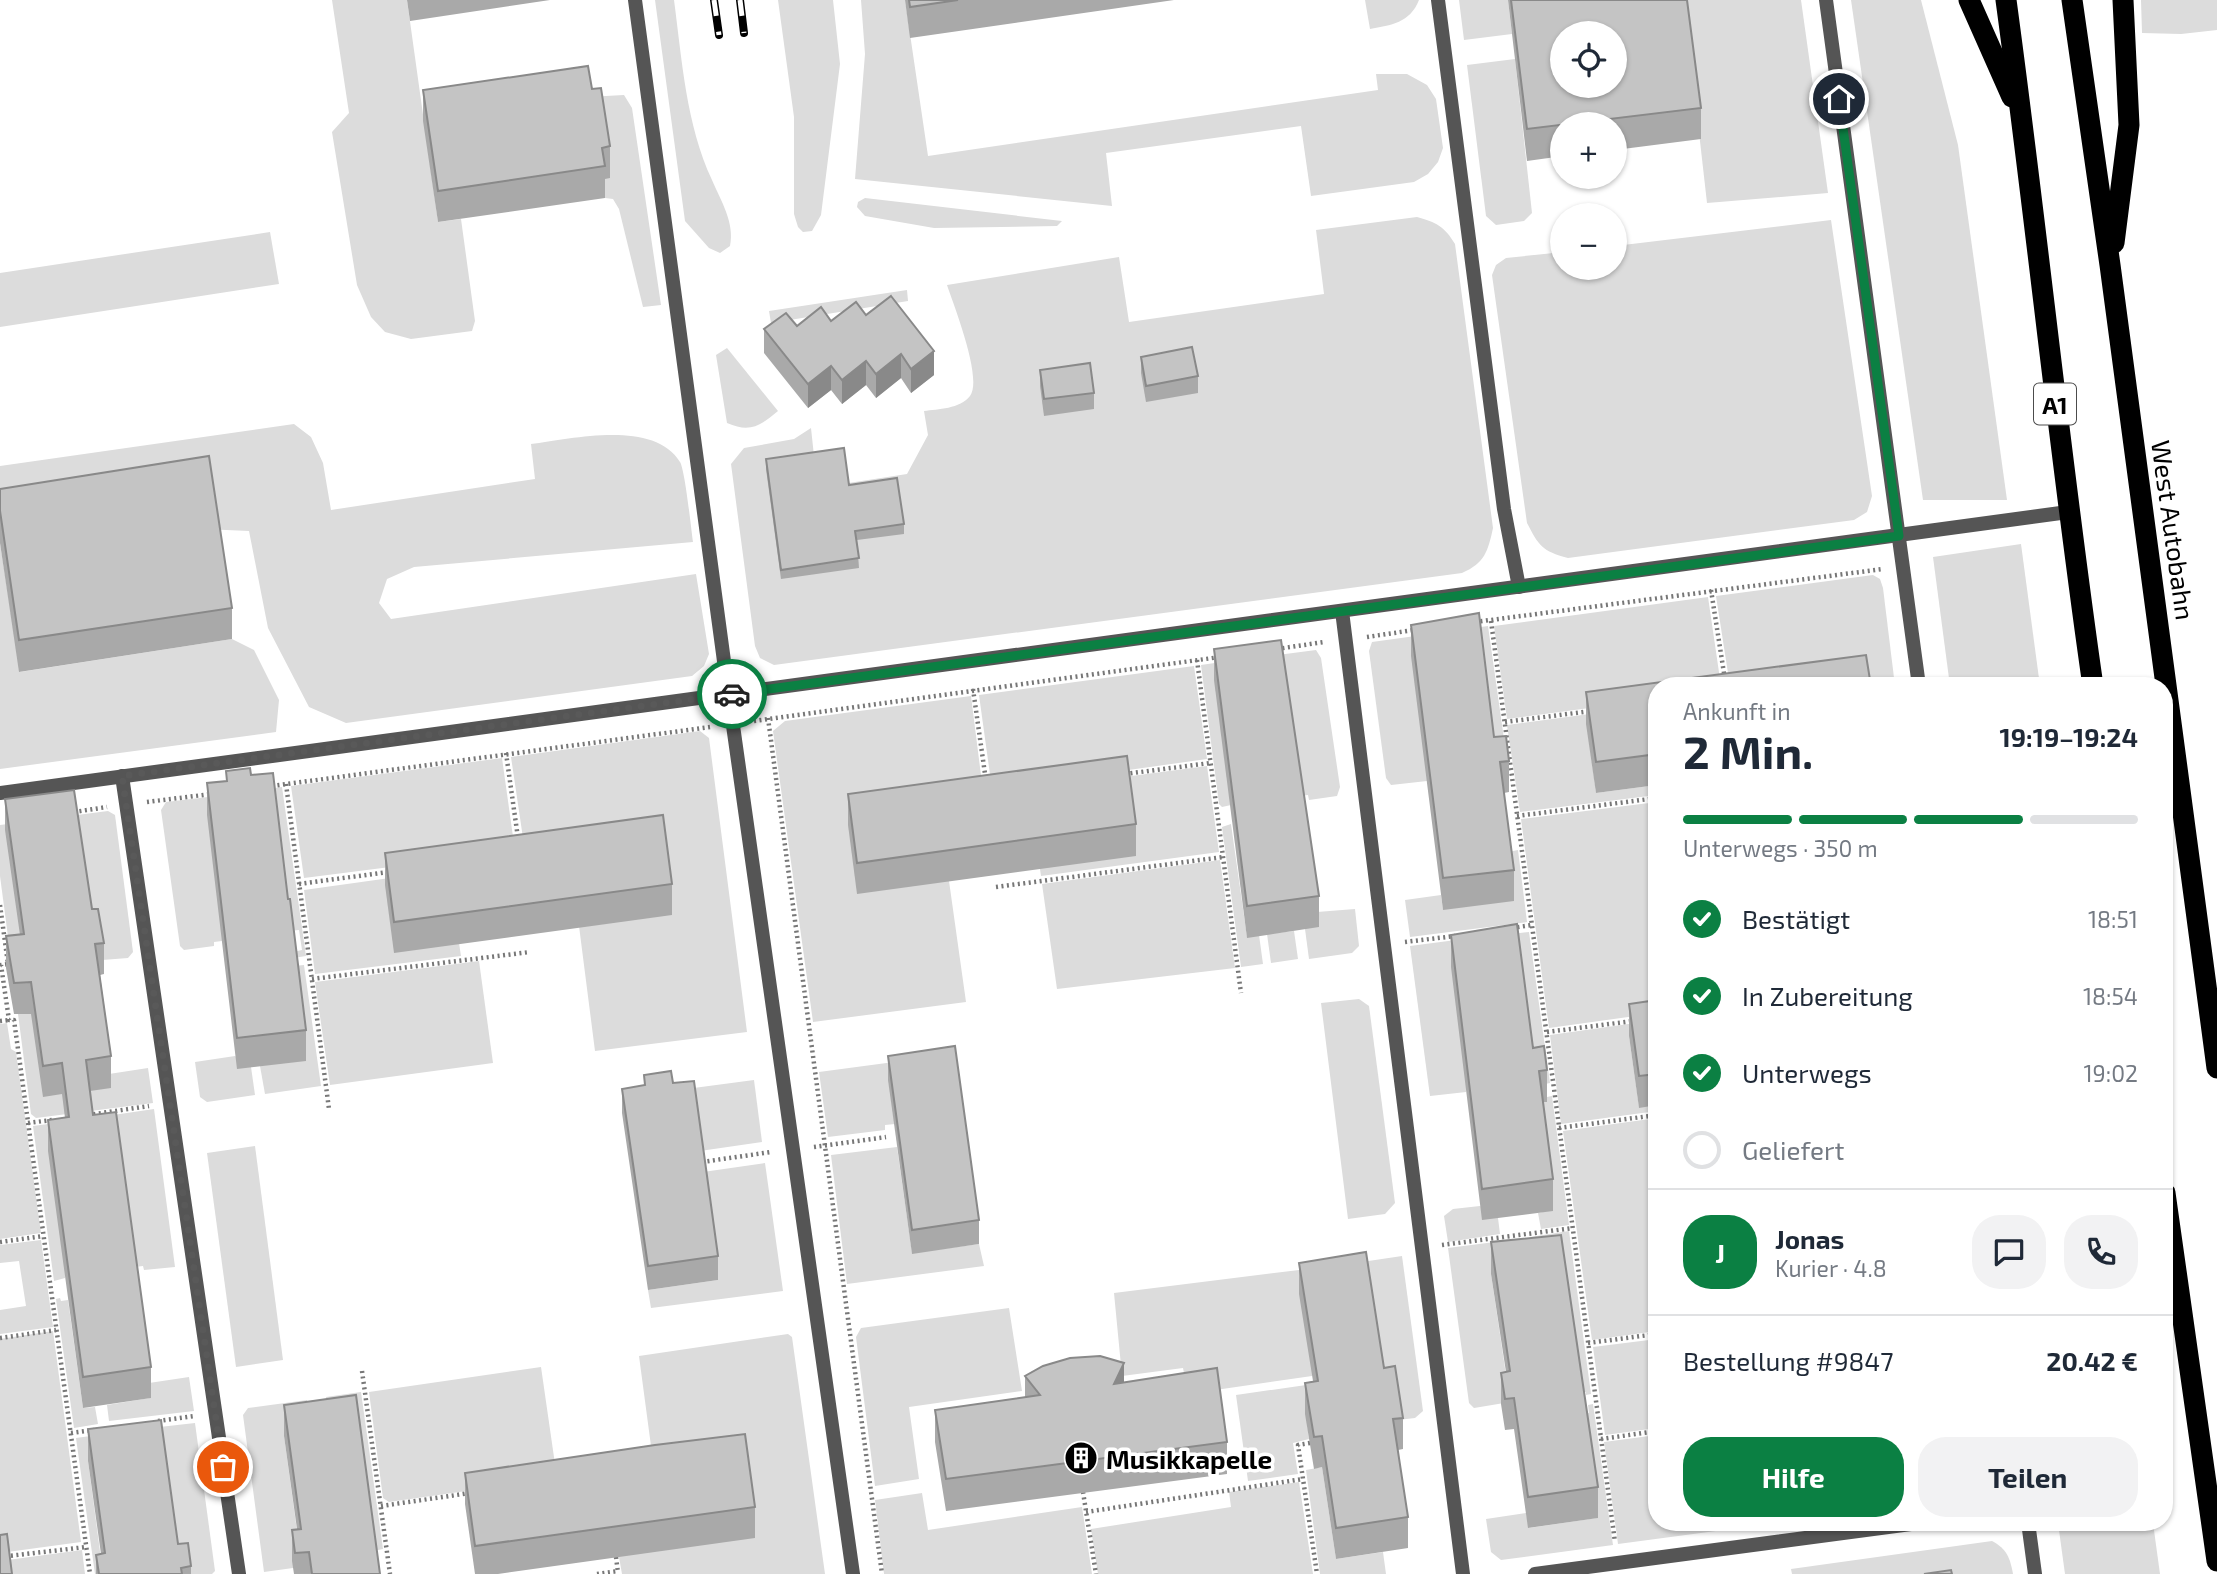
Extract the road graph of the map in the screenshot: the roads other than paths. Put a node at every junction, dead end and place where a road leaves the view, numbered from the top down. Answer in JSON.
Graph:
{"nodes":[{"id":1,"x":635,"y":0,"type":"edge"},
{"id":2,"x":1438,"y":0,"type":"edge"},
{"id":3,"x":1826,"y":0,"type":"edge"},
{"id":4,"x":1969,"y":0,"type":"edge"},
{"id":5,"x":2006,"y":0,"type":"edge"},
{"id":6,"x":2072,"y":0,"type":"edge"},
{"id":7,"x":2123,"y":0,"type":"edge"},
{"id":8,"x":2023,"y":122,"type":"junction"},
{"id":9,"x":2110,"y":265,"type":"junction"},
{"id":10,"x":2068,"y":512,"type":"junction"},
{"id":11,"x":1899,"y":536,"type":"junction"},
{"id":12,"x":1519,"y":587,"type":"junction"},
{"id":13,"x":1342,"y":611,"type":"junction"},
{"id":14,"x":1918,"y":677,"type":"edge"},
{"id":15,"x":2091,"y":677,"type":"edge"},
{"id":16,"x":2165,"y":677,"type":"edge"},
{"id":17,"x":729,"y":694,"type":"junction"},
{"id":18,"x":2173,"y":738,"type":"edge"},
{"id":19,"x":122,"y":776,"type":"junction"},
{"id":20,"x":0,"y":793,"type":"edge"},
{"id":21,"x":2217,"y":1068,"type":"edge"},
{"id":22,"x":2173,"y":1250,"type":"edge"},
{"id":23,"x":1858,"y":1531,"type":"edge"},
{"id":24,"x":2029,"y":1531,"type":"edge"},
{"id":25,"x":2217,"y":1561,"type":"edge"},
{"id":26,"x":239,"y":1574,"type":"edge"},
{"id":27,"x":853,"y":1574,"type":"edge"},
{"id":28,"x":1463,"y":1574,"type":"edge"},
{"id":29,"x":1535,"y":1574,"type":"edge"},
{"id":30,"x":2035,"y":1574,"type":"edge"}],
"edges":[{"from":1,"to":17,"type":"lane"},
{"from":2,"to":12,"type":"lane"},
{"from":3,"to":11,"type":"lane"},
{"from":4,"to":8,"type":"highway"},
{"from":5,"to":8,"type":"highway","number":"A1"},
{"from":6,"to":9,"type":"highway","name":"West Autobahn"},
{"from":7,"to":9,"type":"highway"},
{"from":8,"to":10,"type":"highway","number":"A1"},
{"from":9,"to":16,"type":"highway","name":"West Autobahn"},
{"from":10,"to":11,"type":"lane"},
{"from":10,"to":15,"type":"highway","number":"A1"},
{"from":11,"to":12,"type":"lane"},
{"from":11,"to":14,"type":"lane"},
{"from":12,"to":13,"type":"lane"},
{"from":13,"to":17,"type":"lane"},
{"from":13,"to":28,"type":"lane"},
{"from":17,"to":19,"type":"lane"},
{"from":17,"to":27,"type":"lane"},
{"from":18,"to":21,"type":"highway","name":"West Autobahn"},
{"from":19,"to":20,"type":"lane"},
{"from":19,"to":26,"type":"lane"},
{"from":22,"to":25,"type":"highway"},
{"from":23,"to":29,"type":"lane"},
{"from":24,"to":30,"type":"lane"}]}
